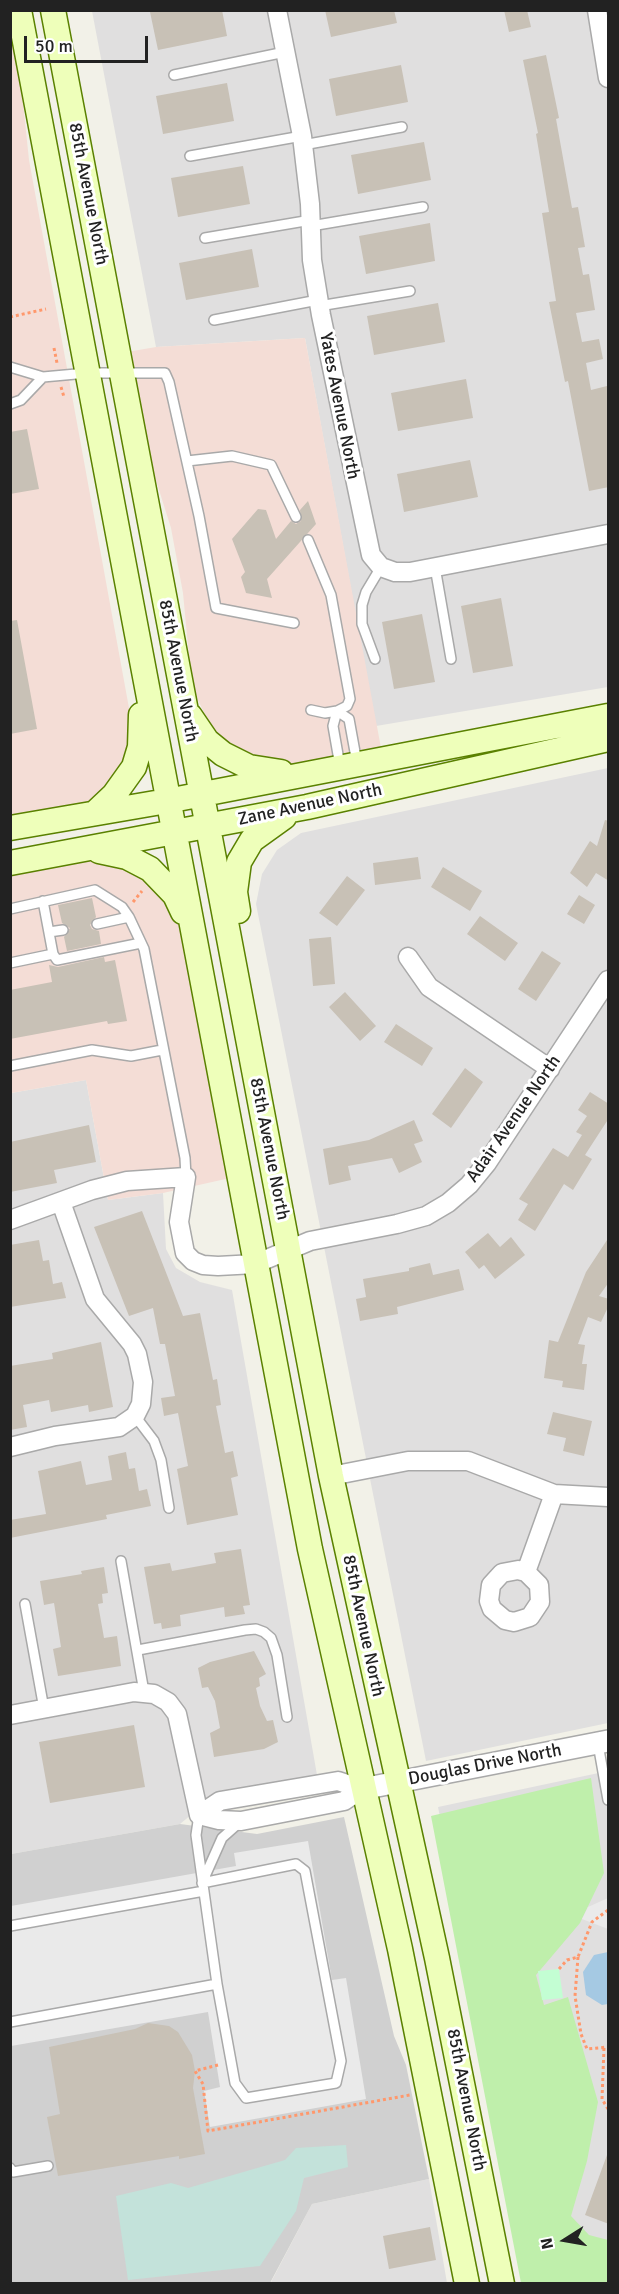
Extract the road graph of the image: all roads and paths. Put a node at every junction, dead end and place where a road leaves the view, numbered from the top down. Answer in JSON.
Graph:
{"nodes":[{"id":1,"x":19,"y":10,"type":"edge"},
{"id":2,"x":53,"y":10,"type":"edge"},
{"id":3,"x":277,"y":10,"type":"edge"},
{"id":4,"x":597,"y":10,"type":"edge"},
{"id":5,"x":285,"y":52,"type":"junction"},
{"id":6,"x":174,"y":75,"type":"dead end"},
{"id":7,"x":609,"y":78,"type":"edge"},
{"id":8,"x":402,"y":127,"type":"dead end"},
{"id":9,"x":302,"y":140,"type":"junction"},
{"id":10,"x":190,"y":156,"type":"dead end"},
{"id":11,"x":423,"y":207,"type":"dead end"},
{"id":12,"x":311,"y":223,"type":"junction"},
{"id":13,"x":205,"y":238,"type":"dead end"},
{"id":14,"x":411,"y":291,"type":"dead end"},
{"id":15,"x":319,"y":303,"type":"junction"},
{"id":16,"x":46,"y":309,"type":"dead end"},
{"id":17,"x":10,"y":317,"type":"edge"},
{"id":18,"x":214,"y":320,"type":"dead end"},
{"id":19,"x":10,"y":367,"type":"edge"},
{"id":20,"x":87,"y":373,"type":"junction"},
{"id":21,"x":122,"y":375,"type":"junction"},
{"id":22,"x":43,"y":377,"type":"junction"},
{"id":23,"x":10,"y":404,"type":"edge"},
{"id":24,"x":187,"y":461,"type":"junction"},
{"id":25,"x":296,"y":517,"type":"dead end"},
{"id":26,"x":609,"y":534,"type":"edge"},
{"id":27,"x":308,"y":540,"type":"dead end"},
{"id":28,"x":381,"y":567,"type":"junction"},
{"id":29,"x":435,"y":567,"type":"junction"},
{"id":30,"x":294,"y":623,"type":"dead end"},
{"id":31,"x":375,"y":659,"type":"dead end"},
{"id":32,"x":451,"y":659,"type":"dead end"},
{"id":33,"x":142,"y":668,"type":"junction"},
{"id":34,"x":185,"y":710,"type":"junction"},
{"id":35,"x":311,"y":710,"type":"dead end"},
{"id":36,"x":338,"y":711,"type":"junction"},
{"id":37,"x":609,"y":716,"type":"edge"},
{"id":38,"x":609,"y":740,"type":"edge"},
{"id":39,"x":348,"y":764,"type":"junction"},
{"id":40,"x":298,"y":775,"type":"junction"},
{"id":41,"x":201,"y":794,"type":"junction"},
{"id":42,"x":167,"y":801,"type":"junction"},
{"id":43,"x":307,"y":807,"type":"junction"},
{"id":44,"x":95,"y":813,"type":"junction"},
{"id":45,"x":208,"y":827,"type":"junction"},
{"id":46,"x":10,"y":828,"type":"edge"},
{"id":47,"x":174,"y":834,"type":"junction"},
{"id":48,"x":52,"y":856,"type":"junction"},
{"id":49,"x":10,"y":863,"type":"edge"},
{"id":50,"x":144,"y":889,"type":"dead end"},
{"id":51,"x":43,"y":902,"type":"junction"},
{"id":52,"x":10,"y":909,"type":"edge"},
{"id":53,"x":127,"y":914,"type":"junction"},
{"id":54,"x":97,"y":924,"type":"dead end"},
{"id":55,"x":192,"y":928,"type":"junction"},
{"id":56,"x":63,"y":930,"type":"dead end"},
{"id":57,"x":49,"y":932,"type":"junction"},
{"id":58,"x":141,"y":943,"type":"junction"},
{"id":59,"x":53,"y":954,"type":"junction"},
{"id":60,"x":408,"y":957,"type":"dead end"},
{"id":61,"x":10,"y":963,"type":"edge"},
{"id":62,"x":609,"y":980,"type":"edge"},
{"id":63,"x":162,"y":1050,"type":"junction"},
{"id":64,"x":10,"y":1066,"type":"edge"},
{"id":65,"x":550,"y":1069,"type":"junction"},
{"id":66,"x":257,"y":1088,"type":"junction"},
{"id":67,"x":186,"y":1177,"type":"junction"},
{"id":68,"x":61,"y":1202,"type":"junction"},
{"id":69,"x":10,"y":1220,"type":"edge"},
{"id":70,"x":288,"y":1251,"type":"junction"},
{"id":71,"x":255,"y":1264,"type":"junction"},
{"id":72,"x":135,"y":1416,"type":"junction"},
{"id":73,"x":10,"y":1447,"type":"edge"},
{"id":74,"x":331,"y":1476,"type":"junction"},
{"id":75,"x":554,"y":1494,"type":"junction"},
{"id":76,"x":609,"y":1497,"type":"edge"},
{"id":77,"x":169,"y":1508,"type":"dead end"},
{"id":78,"x":121,"y":1561,"type":"dead end"},
{"id":79,"x":526,"y":1572,"type":"dead end"},
{"id":80,"x":25,"y":1604,"type":"dead end"},
{"id":81,"x":138,"y":1650,"type":"junction"},
{"id":82,"x":144,"y":1692,"type":"junction"},
{"id":83,"x":44,"y":1709,"type":"junction"},
{"id":84,"x":10,"y":1715,"type":"edge"},
{"id":85,"x":287,"y":1717,"type":"dead end"},
{"id":86,"x":603,"y":1742,"type":"edge"},
{"id":87,"x":397,"y":1783,"type":"junction"},
{"id":88,"x":362,"y":1789,"type":"junction"},
{"id":89,"x":609,"y":1800,"type":"edge"},
{"id":90,"x":199,"y":1815,"type":"junction"},
{"id":91,"x":241,"y":1821,"type":"junction"},
{"id":92,"x":203,"y":1887,"type":"junction"},
{"id":93,"x":609,"y":1910,"type":"edge"},
{"id":94,"x":10,"y":1926,"type":"edge"},
{"id":95,"x":578,"y":1957,"type":"junction"},
{"id":96,"x":559,"y":1969,"type":"dead end"},
{"id":97,"x":218,"y":1984,"type":"junction"},
{"id":98,"x":10,"y":2022,"type":"edge"},
{"id":99,"x":606,"y":2048,"type":"edge"},
{"id":100,"x":609,"y":2109,"type":"edge"},
{"id":101,"x":48,"y":2166,"type":"dead end"},
{"id":102,"x":10,"y":2168,"type":"edge"},
{"id":103,"x":497,"y":2257,"type":"junction"},
{"id":104,"x":465,"y":2274,"type":"edge"},
{"id":105,"x":502,"y":2283,"type":"edge"}],
"edges":[{"from":1,"to":20,"type":"main road","name":"85th Avenue North"},
{"from":2,"to":21,"type":"main road","name":"85th Avenue North"},
{"from":3,"to":5,"type":"street","name":"Yates Avenue North"},
{"from":4,"to":7,"type":"street"},
{"from":5,"to":6,"type":"lane"},
{"from":5,"to":9,"type":"street","name":"Yates Avenue North"},
{"from":8,"to":9,"type":"lane"},
{"from":9,"to":10,"type":"lane"},
{"from":9,"to":12,"type":"street","name":"Yates Avenue North"},
{"from":11,"to":12,"type":"lane"},
{"from":12,"to":13,"type":"lane"},
{"from":12,"to":15,"type":"street","name":"Yates Avenue North"},
{"from":14,"to":15,"type":"lane"},
{"from":15,"to":18,"type":"lane"},
{"from":15,"to":28,"type":"street","name":"Yates Avenue North"},
{"from":16,"to":17,"type":"path"},
{"from":19,"to":22,"type":"lane"},
{"from":20,"to":21,"type":"lane"},
{"from":20,"to":22,"type":"lane"},
{"from":20,"to":33,"type":"main road","name":"85th Avenue North"},
{"from":21,"to":24,"type":"lane"},
{"from":21,"to":34,"type":"main road","name":"85th Avenue North"},
{"from":22,"to":23,"type":"lane"},
{"from":24,"to":25,"type":"lane"},
{"from":24,"to":30,"type":"lane"},
{"from":26,"to":29,"type":"street"},
{"from":27,"to":36,"type":"lane"},
{"from":28,"to":29,"type":"street"},
{"from":28,"to":31,"type":"lane"},
{"from":29,"to":32,"type":"lane"},
{"from":33,"to":42,"type":"main road","name":"85th Avenue North"},
{"from":33,"to":44,"type":"main road"},
{"from":34,"to":40,"type":"main road"},
{"from":34,"to":41,"type":"main road","name":"85th Avenue North"},
{"from":35,"to":36,"type":"lane"},
{"from":36,"to":39,"type":"lane"},
{"from":36,"to":39,"type":"lane"},
{"from":37,"to":39,"type":"main road","name":"Zane Avenue North"},
{"from":38,"to":43,"type":"main road","name":"Zane Avenue North"},
{"from":39,"to":40,"type":"main road","name":"Zane Avenue North"},
{"from":40,"to":41,"type":"main road","name":"Zane Avenue North"},
{"from":41,"to":42,"type":"main road","name":"Zane Avenue North"},
{"from":41,"to":45,"type":"main road","name":"85th Avenue North"},
{"from":42,"to":44,"type":"main road","name":"Zane Avenue North"},
{"from":42,"to":47,"type":"main road","name":"85th Avenue North"},
{"from":43,"to":45,"type":"main road","name":"Zane Avenue North"},
{"from":43,"to":66,"type":"main road"},
{"from":44,"to":46,"type":"main road","name":"Zane Avenue North"},
{"from":45,"to":47,"type":"main road","name":"Zane Avenue North"},
{"from":45,"to":66,"type":"main road","name":"85th Avenue North"},
{"from":47,"to":48,"type":"main road","name":"Zane Avenue North"},
{"from":47,"to":55,"type":"main road","name":"85th Avenue North"},
{"from":48,"to":49,"type":"main road","name":"Zane Avenue North"},
{"from":48,"to":55,"type":"main road"},
{"from":50,"to":53,"type":"path"},
{"from":51,"to":52,"type":"lane"},
{"from":51,"to":53,"type":"lane"},
{"from":51,"to":57,"type":"lane"},
{"from":53,"to":54,"type":"lane"},
{"from":53,"to":58,"type":"lane"},
{"from":55,"to":71,"type":"main road","name":"85th Avenue North"},
{"from":56,"to":57,"type":"lane"},
{"from":57,"to":59,"type":"lane"},
{"from":58,"to":59,"type":"lane"},
{"from":58,"to":63,"type":"lane"},
{"from":59,"to":61,"type":"lane"},
{"from":60,"to":65,"type":"street"},
{"from":62,"to":65,"type":"street","name":"Adair Avenue North"},
{"from":63,"to":64,"type":"lane"},
{"from":63,"to":67,"type":"lane"},
{"from":65,"to":70,"type":"street","name":"Adair Avenue North"},
{"from":66,"to":70,"type":"main road","name":"85th Avenue North"},
{"from":67,"to":68,"type":"street"},
{"from":67,"to":71,"type":"street"},
{"from":68,"to":69,"type":"street"},
{"from":68,"to":72,"type":"street"},
{"from":70,"to":71,"type":"street","name":"Adair Avenue North"},
{"from":70,"to":74,"type":"main road","name":"85th Avenue North"},
{"from":71,"to":88,"type":"main road","name":"85th Avenue North"},
{"from":72,"to":73,"type":"street"},
{"from":72,"to":77,"type":"lane"},
{"from":74,"to":75,"type":"street"},
{"from":74,"to":87,"type":"main road","name":"85th Avenue North"},
{"from":75,"to":76,"type":"street"},
{"from":75,"to":79,"type":"street"},
{"from":78,"to":81,"type":"lane"},
{"from":80,"to":83,"type":"lane"},
{"from":81,"to":82,"type":"lane"},
{"from":81,"to":85,"type":"lane"},
{"from":82,"to":83,"type":"street"},
{"from":82,"to":90,"type":"street"},
{"from":83,"to":84,"type":"street"},
{"from":86,"to":87,"type":"street","name":"Douglas Drive North"},
{"from":86,"to":89,"type":"lane"},
{"from":87,"to":88,"type":"street","name":"Douglas Drive North"},
{"from":87,"to":103,"type":"main road","name":"85th Avenue North"},
{"from":88,"to":90,"type":"street","name":"Douglas Drive North"},
{"from":88,"to":91,"type":"street","name":"Douglas Drive North"},
{"from":88,"to":104,"type":"main road","name":"85th Avenue North"},
{"from":90,"to":91,"type":"street","name":"Douglas Drive North"},
{"from":90,"to":92,"type":"lane"},
{"from":91,"to":92,"type":"lane"},
{"from":92,"to":94,"type":"lane"},
{"from":92,"to":97,"type":"lane"},
{"from":92,"to":97,"type":"lane"},
{"from":93,"to":95,"type":"path"},
{"from":95,"to":96,"type":"path"},
{"from":95,"to":99,"type":"path"},
{"from":97,"to":98,"type":"lane"},
{"from":99,"to":100,"type":"path"},
{"from":101,"to":102,"type":"lane"},
{"from":103,"to":104,"type":"main road"},
{"from":103,"to":105,"type":"main road","name":"85th Avenue North"}]}
